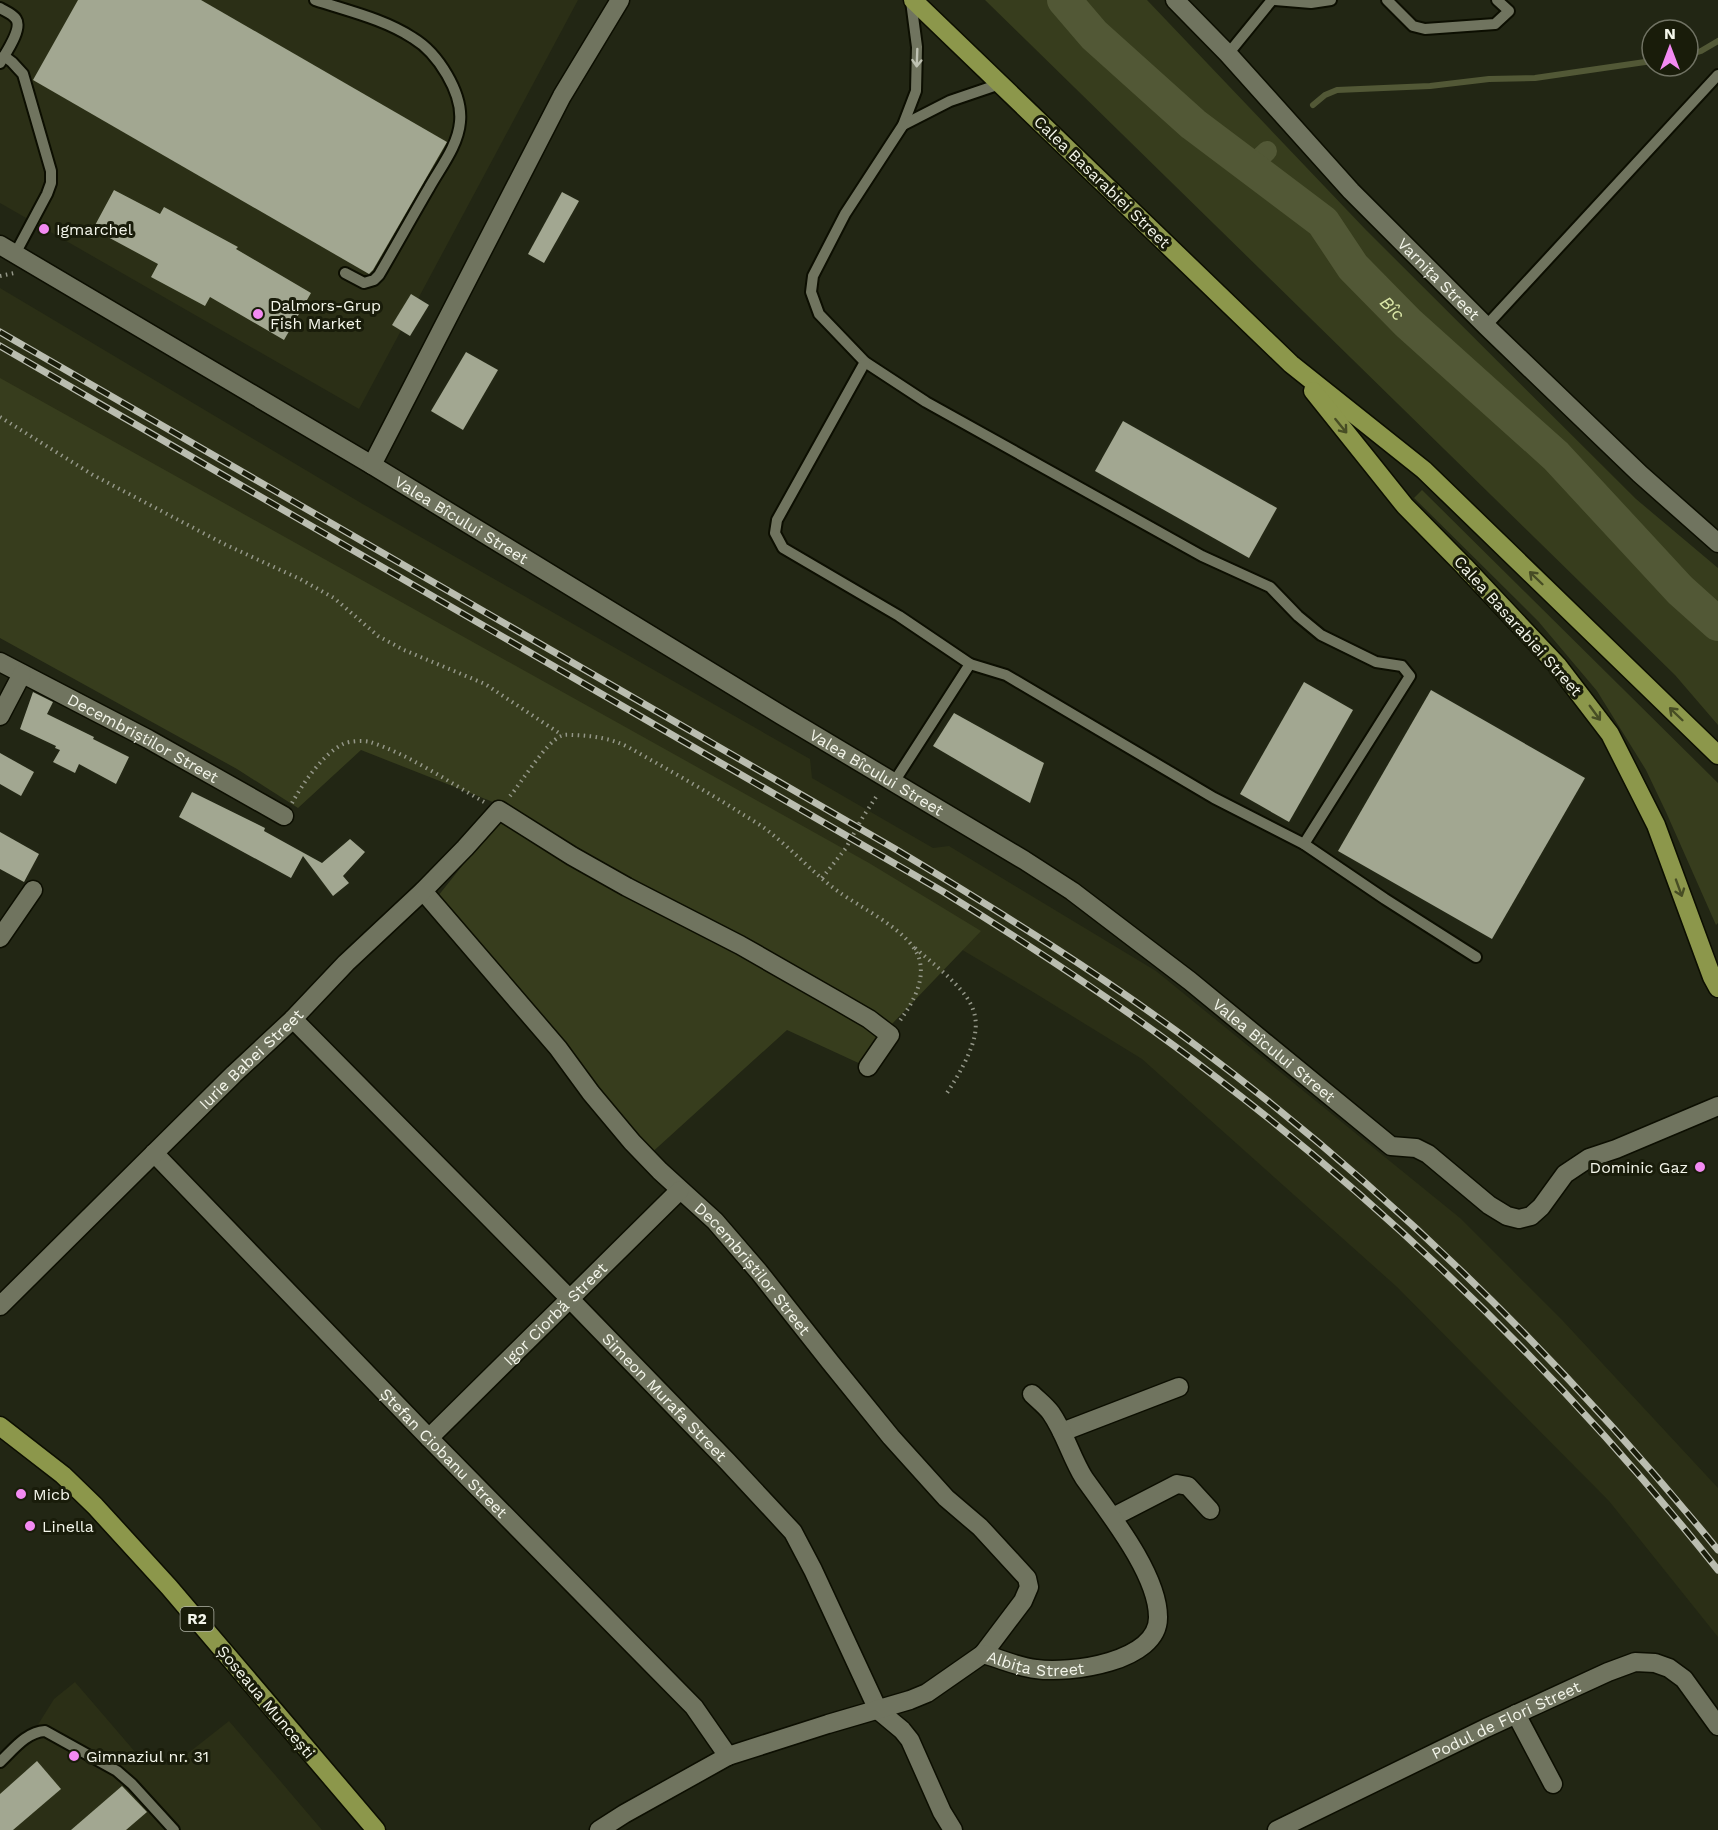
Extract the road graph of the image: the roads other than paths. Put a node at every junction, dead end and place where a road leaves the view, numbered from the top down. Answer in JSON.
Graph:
{"nodes":[{"id":1,"x":315,"y":0,"type":"edge"},
{"id":2,"x":620,"y":0,"type":"edge"},
{"id":3,"x":912,"y":0,"type":"edge"},
{"id":4,"x":1175,"y":0,"type":"edge"},
{"id":5,"x":1273,"y":0,"type":"edge"},
{"id":6,"x":1331,"y":0,"type":"edge"},
{"id":7,"x":1387,"y":0,"type":"edge"},
{"id":8,"x":1497,"y":0,"type":"edge"},
{"id":9,"x":0,"y":8,"type":"edge"},
{"id":10,"x":1228,"y":54,"type":"junction"},
{"id":11,"x":2,"y":60,"type":"edge"},
{"id":12,"x":1718,"y":75,"type":"edge"},
{"id":13,"x":1000,"y":84,"type":"junction"},
{"id":14,"x":903,"y":125,"type":"junction"},
{"id":15,"x":8,"y":250,"type":"edge"},
{"id":16,"x":345,"y":273,"type":"dead end"},
{"id":17,"x":1486,"y":326,"type":"junction"},
{"id":18,"x":865,"y":362,"type":"junction"},
{"id":19,"x":1291,"y":364,"type":"junction"},
{"id":20,"x":372,"y":465,"type":"junction"},
{"id":21,"x":1718,"y":543,"type":"edge"},
{"id":22,"x":0,"y":662,"type":"edge"},
{"id":23,"x":970,"y":664,"type":"junction"},
{"id":24,"x":22,"y":674,"type":"junction"},
{"id":25,"x":0,"y":716,"type":"edge"},
{"id":26,"x":1718,"y":755,"type":"edge"},
{"id":27,"x":891,"y":780,"type":"junction"},
{"id":28,"x":284,"y":816,"type":"road end"},
{"id":29,"x":1304,"y":844,"type":"junction"},
{"id":30,"x":33,"y":891,"type":"dead end"},
{"id":31,"x":423,"y":891,"type":"junction"},
{"id":32,"x":0,"y":938,"type":"edge"},
{"id":33,"x":1476,"y":957,"type":"dead end"},
{"id":34,"x":1716,"y":975,"type":"edge"},
{"id":35,"x":293,"y":1019,"type":"junction"},
{"id":36,"x":868,"y":1067,"type":"dead end"},
{"id":37,"x":1718,"y":1106,"type":"edge"},
{"id":38,"x":154,"y":1154,"type":"junction"},
{"id":39,"x":680,"y":1190,"type":"junction"},
{"id":40,"x":570,"y":1299,"type":"junction"},
{"id":41,"x":0,"y":1306,"type":"edge"},
{"id":42,"x":1179,"y":1387,"type":"dead end"},
{"id":43,"x":1032,"y":1394,"type":"dead end"},
{"id":44,"x":0,"y":1426,"type":"edge"},
{"id":45,"x":1062,"y":1432,"type":"junction"},
{"id":46,"x":429,"y":1438,"type":"junction"},
{"id":47,"x":1210,"y":1510,"type":"dead end"},
{"id":48,"x":1113,"y":1517,"type":"junction"},
{"id":49,"x":983,"y":1654,"type":"junction"},
{"id":50,"x":878,"y":1710,"type":"junction"},
{"id":51,"x":1516,"y":1714,"type":"junction"},
{"id":52,"x":1718,"y":1726,"type":"edge"},
{"id":53,"x":728,"y":1756,"type":"junction"},
{"id":54,"x":0,"y":1762,"type":"edge"},
{"id":55,"x":1553,"y":1784,"type":"dead end"},
{"id":56,"x":174,"y":1830,"type":"edge"},
{"id":57,"x":376,"y":1830,"type":"edge"},
{"id":58,"x":599,"y":1830,"type":"edge"},
{"id":59,"x":953,"y":1830,"type":"edge"},
{"id":60,"x":1277,"y":1830,"type":"edge"}],
"edges":[{"from":1,"to":16,"type":"lane"},
{"from":2,"to":20,"type":"street"},
{"from":3,"to":13,"type":"main road","name":"Calea Basarabiei Street"},
{"from":3,"to":14,"type":"lane","one_way":true},
{"from":4,"to":10,"type":"street","name":"Varnița Street"},
{"from":5,"to":6,"type":"lane"},
{"from":5,"to":10,"type":"lane"},
{"from":7,"to":8,"type":"lane"},
{"from":9,"to":11,"type":"lane"},
{"from":10,"to":17,"type":"street","name":"Varnița Street"},
{"from":11,"to":15,"type":"lane"},
{"from":12,"to":17,"type":"lane"},
{"from":13,"to":14,"type":"lane"},
{"from":13,"to":19,"type":"main road","name":"Calea Basarabiei Street"},
{"from":14,"to":18,"type":"lane"},
{"from":15,"to":20,"type":"street","name":"Valea Bîcului Street"},
{"from":17,"to":21,"type":"street","name":"Varnița Street"},
{"from":18,"to":23,"type":"lane"},
{"from":18,"to":29,"type":"lane"},
{"from":26,"to":19,"type":"main road","name":"Calea Basarabiei Street","one_way":true},
{"from":19,"to":34,"type":"main road","name":"Calea Basarabiei Street","one_way":true},
{"from":20,"to":27,"type":"street","name":"Valea Bîcului Street"},
{"from":22,"to":24,"type":"street","name":"Decembriștilor Street"},
{"from":23,"to":27,"type":"lane"},
{"from":23,"to":29,"type":"lane"},
{"from":24,"to":25,"type":"street"},
{"from":24,"to":28,"type":"street","name":"Decembriștilor Street"},
{"from":27,"to":37,"type":"street","name":"Valea Bîcului Street"},
{"from":29,"to":33,"type":"lane"},
{"from":30,"to":32,"type":"street"},
{"from":31,"to":35,"type":"street","name":"Iurie Babei Street"},
{"from":31,"to":36,"type":"street","name":"Iurie Babei Street"},
{"from":31,"to":39,"type":"street","name":"Decembriștilor Street"},
{"from":35,"to":38,"type":"street","name":"Iurie Babei Street"},
{"from":35,"to":40,"type":"street","name":"Simeon Murafa Street"},
{"from":38,"to":41,"type":"street","name":"Iurie Babei Street"},
{"from":38,"to":46,"type":"street","name":"Ștefan Ciobanu Street"},
{"from":39,"to":40,"type":"street","name":"Igor Ciorbă Street"},
{"from":39,"to":49,"type":"street","name":"Decembriștilor Street"},
{"from":40,"to":46,"type":"street","name":"Igor Ciorbă Street"},
{"from":40,"to":50,"type":"street","name":"Simeon Murafa Street"},
{"from":42,"to":45,"type":"street"},
{"from":43,"to":45,"type":"street","name":"Albița Street"},
{"from":44,"to":57,"type":"main road","name":"Șoseaua Muncești","number":"R2"},
{"from":45,"to":48,"type":"street","name":"Albița Street"},
{"from":46,"to":53,"type":"street","name":"Ștefan Ciobanu Street"},
{"from":47,"to":48,"type":"street"},
{"from":48,"to":49,"type":"street","name":"Albița Street"},
{"from":49,"to":50,"type":"street","name":"Albița Street"},
{"from":50,"to":53,"type":"street","name":"Albița Street"},
{"from":50,"to":59,"type":"street","name":"Simeon Murafa Street"},
{"from":51,"to":52,"type":"street","name":"Podul de Flori Street"},
{"from":51,"to":55,"type":"street"},
{"from":51,"to":60,"type":"street","name":"Podul de Flori Street"},
{"from":53,"to":58,"type":"street","name":"Albița Street"},
{"from":54,"to":56,"type":"lane"}]}
